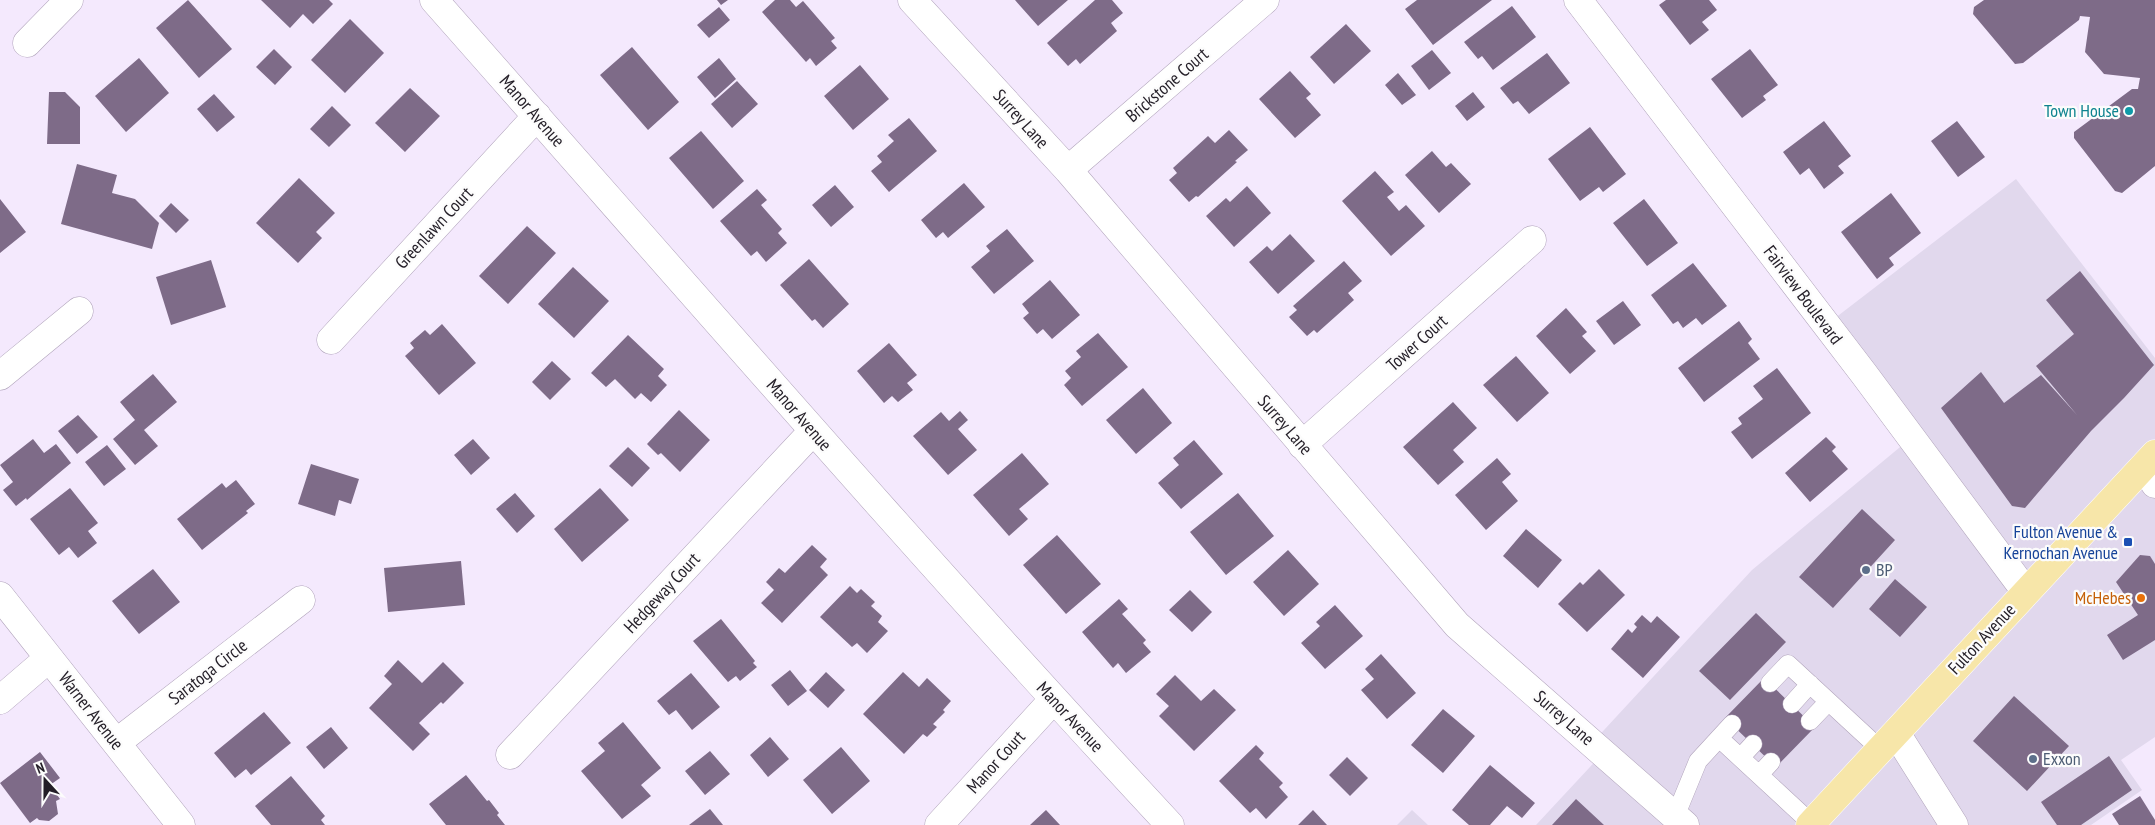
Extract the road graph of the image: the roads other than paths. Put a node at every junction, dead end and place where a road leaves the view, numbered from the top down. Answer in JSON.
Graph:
{"nodes":[{"id":1,"x":69,"y":0,"type":"edge"},
{"id":2,"x":434,"y":0,"type":"edge"},
{"id":3,"x":912,"y":0,"type":"edge"},
{"id":4,"x":1266,"y":0,"type":"edge"},
{"id":5,"x":1578,"y":0,"type":"edge"},
{"id":6,"x":28,"y":43,"type":"dead end"},
{"id":7,"x":537,"y":116,"type":"junction"},
{"id":8,"x":1068,"y":170,"type":"junction"},
{"id":9,"x":1532,"y":240,"type":"dead end"},
{"id":10,"x":79,"y":312,"type":"dead end"},
{"id":11,"x":332,"y":340,"type":"dead end"},
{"id":12,"x":0,"y":376,"type":"edge"},
{"id":13,"x":813,"y":431,"type":"junction"},
{"id":14,"x":1302,"y":445,"type":"junction"},
{"id":15,"x":2151,"y":468,"type":"edge"},
{"id":16,"x":2026,"y":592,"type":"junction"},
{"id":17,"x":0,"y":596,"type":"edge"},
{"id":18,"x":301,"y":600,"type":"dead end"},
{"id":19,"x":49,"y":658,"type":"junction"},
{"id":20,"x":1770,"y":683,"type":"dead end"},
{"id":21,"x":1810,"y":684,"type":"junction"},
{"id":22,"x":0,"y":700,"type":"edge"},
{"id":23,"x":1054,"y":700,"type":"junction"},
{"id":24,"x":1828,"y":702,"type":"junction"},
{"id":25,"x":1792,"y":704,"type":"dead end"},
{"id":26,"x":1810,"y":721,"type":"dead end"},
{"id":27,"x":1732,"y":724,"type":"dead end"},
{"id":28,"x":1720,"y":738,"type":"junction"},
{"id":29,"x":1888,"y":741,"type":"junction"},
{"id":30,"x":116,"y":743,"type":"junction"},
{"id":31,"x":1753,"y":744,"type":"dead end"},
{"id":32,"x":510,"y":755,"type":"dead end"},
{"id":33,"x":1741,"y":758,"type":"junction"},
{"id":34,"x":1771,"y":762,"type":"dead end"},
{"id":35,"x":1759,"y":775,"type":"junction"},
{"id":36,"x":1680,"y":821,"type":"edge"},
{"id":37,"x":1811,"y":824,"type":"edge"},
{"id":38,"x":181,"y":825,"type":"edge"},
{"id":39,"x":939,"y":825,"type":"edge"},
{"id":40,"x":1170,"y":825,"type":"edge"},
{"id":41,"x":1954,"y":825,"type":"edge"}],
"edges":[{"from":1,"to":6,"type":"street"},
{"from":2,"to":7,"type":"street","name":"Manor Avenue"},
{"from":3,"to":8,"type":"street","name":"Surrey Lane"},
{"from":4,"to":8,"type":"street","name":"Brickstone Court"},
{"from":5,"to":16,"type":"street","name":"Fairview Boulevard"},
{"from":7,"to":11,"type":"street","name":"Greenlawn Court"},
{"from":7,"to":13,"type":"street","name":"Manor Avenue"},
{"from":8,"to":14,"type":"street","name":"Surrey Lane"},
{"from":9,"to":14,"type":"street","name":"Tower Court"},
{"from":10,"to":12,"type":"street"},
{"from":13,"to":23,"type":"street","name":"Manor Avenue"},
{"from":13,"to":32,"type":"street","name":"Hedgeway Court"},
{"from":14,"to":36,"type":"street","name":"Surrey Lane"},
{"from":15,"to":16,"type":"main road","name":"Fulton Avenue"},
{"from":16,"to":29,"type":"main road","name":"Fulton Avenue"},
{"from":17,"to":19,"type":"street","name":"Warner Avenue"},
{"from":18,"to":30,"type":"street","name":"Saratoga Circle"},
{"from":19,"to":22,"type":"street"},
{"from":19,"to":30,"type":"street","name":"Warner Avenue"},
{"from":20,"to":21,"type":"lane"},
{"from":21,"to":24,"type":"lane"},
{"from":21,"to":25,"type":"lane"},
{"from":23,"to":39,"type":"street","name":"Manor Court"},
{"from":23,"to":40,"type":"street","name":"Manor Avenue"},
{"from":24,"to":26,"type":"lane"},
{"from":24,"to":29,"type":"lane"},
{"from":27,"to":28,"type":"lane"},
{"from":28,"to":33,"type":"lane"},
{"from":28,"to":36,"type":"lane"},
{"from":29,"to":37,"type":"main road","name":"Fulton Avenue"},
{"from":29,"to":41,"type":"street"},
{"from":30,"to":38,"type":"street","name":"Warner Avenue"},
{"from":31,"to":33,"type":"lane"},
{"from":33,"to":35,"type":"lane"},
{"from":34,"to":35,"type":"lane"},
{"from":35,"to":37,"type":"lane"}]}
